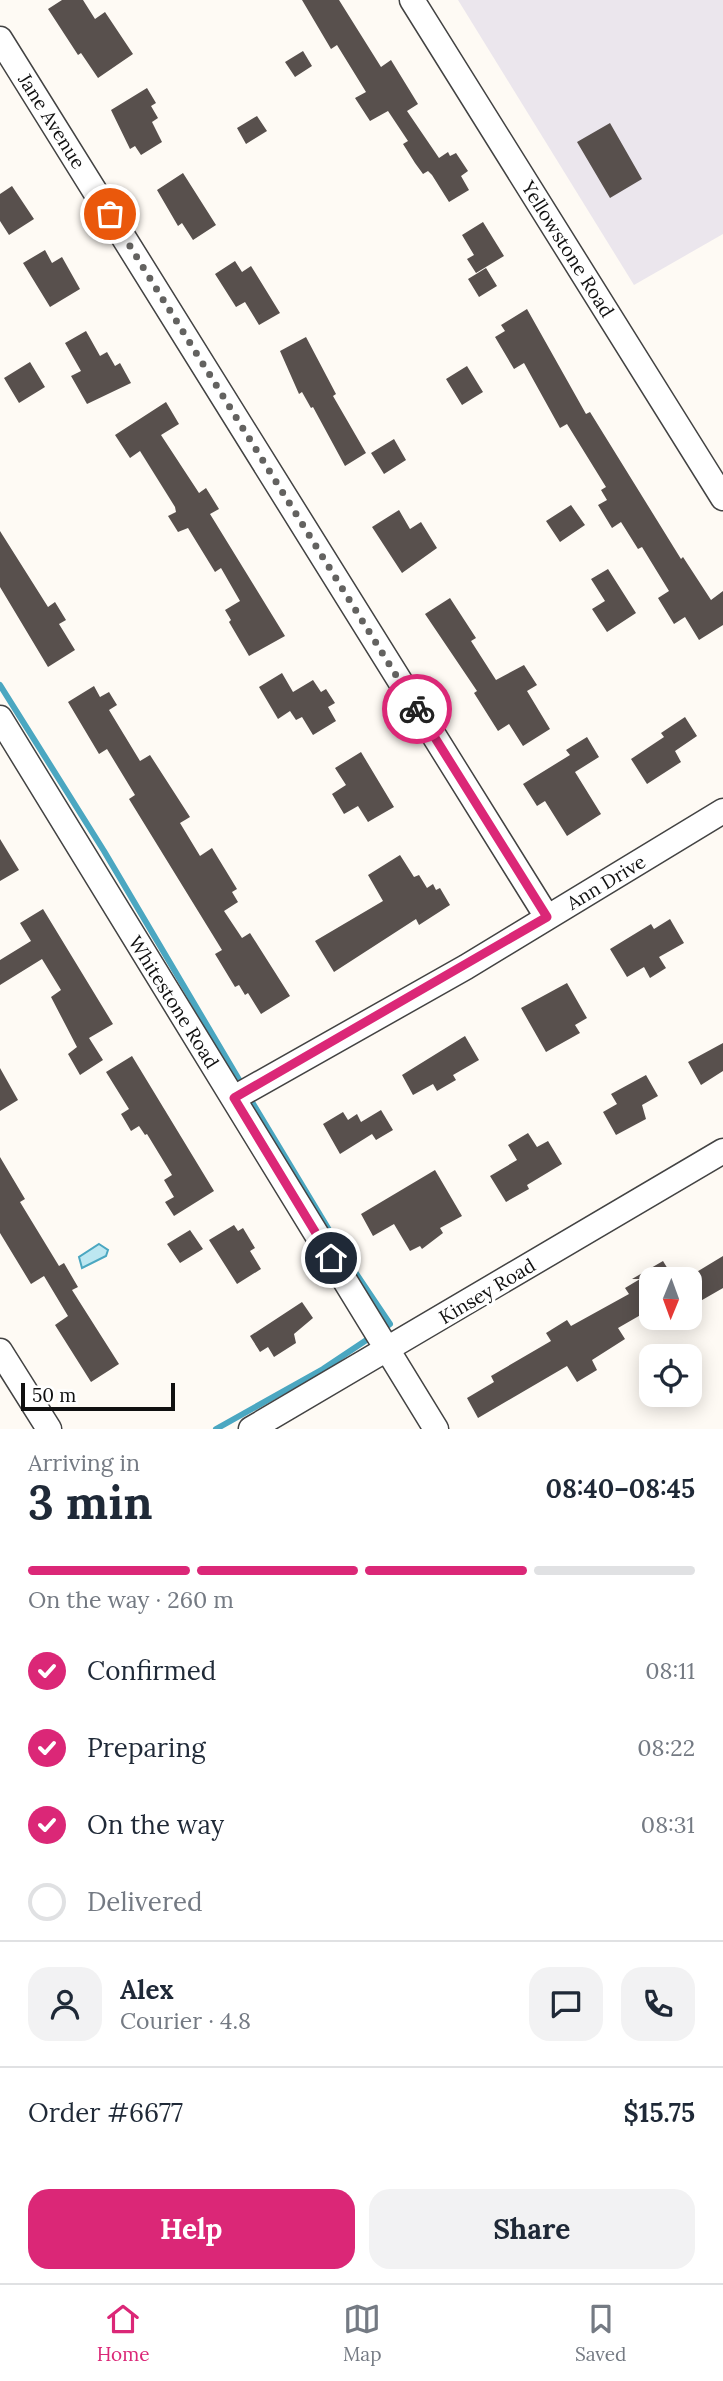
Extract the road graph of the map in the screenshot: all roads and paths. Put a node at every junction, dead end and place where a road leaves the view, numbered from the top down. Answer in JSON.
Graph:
{"nodes":[{"id":1,"x":412,"y":0,"type":"edge"},
{"id":2,"x":0,"y":39,"type":"edge"},
{"id":3,"x":723,"y":498,"type":"edge"},
{"id":4,"x":0,"y":718,"type":"edge"},
{"id":5,"x":723,"y":811,"type":"edge"},
{"id":6,"x":547,"y":917,"type":"junction"},
{"id":7,"x":234,"y":1098,"type":"junction"},
{"id":8,"x":723,"y":1152,"type":"edge"},
{"id":9,"x":387,"y":1350,"type":"junction"},
{"id":10,"x":0,"y":1351,"type":"edge"},
{"id":11,"x":49,"y":1429,"type":"edge"},
{"id":12,"x":251,"y":1429,"type":"edge"},
{"id":13,"x":436,"y":1429,"type":"edge"}],
"edges":[{"from":1,"to":3,"type":"street","name":"Yellowstone Road"},
{"from":2,"to":6,"type":"street","name":"Jane Avenue"},
{"from":4,"to":7,"type":"street","name":"Whitestone Road"},
{"from":5,"to":6,"type":"street","name":"Ann Drive"},
{"from":6,"to":7,"type":"street","name":"Ann Drive"},
{"from":7,"to":9,"type":"street","name":"Whitestone Road"},
{"from":8,"to":9,"type":"street","name":"Kinsey Road"},
{"from":9,"to":12,"type":"street","name":"Kinsey Road"},
{"from":9,"to":13,"type":"street","name":"Whitestone Road"},
{"from":10,"to":11,"type":"street"}]}
